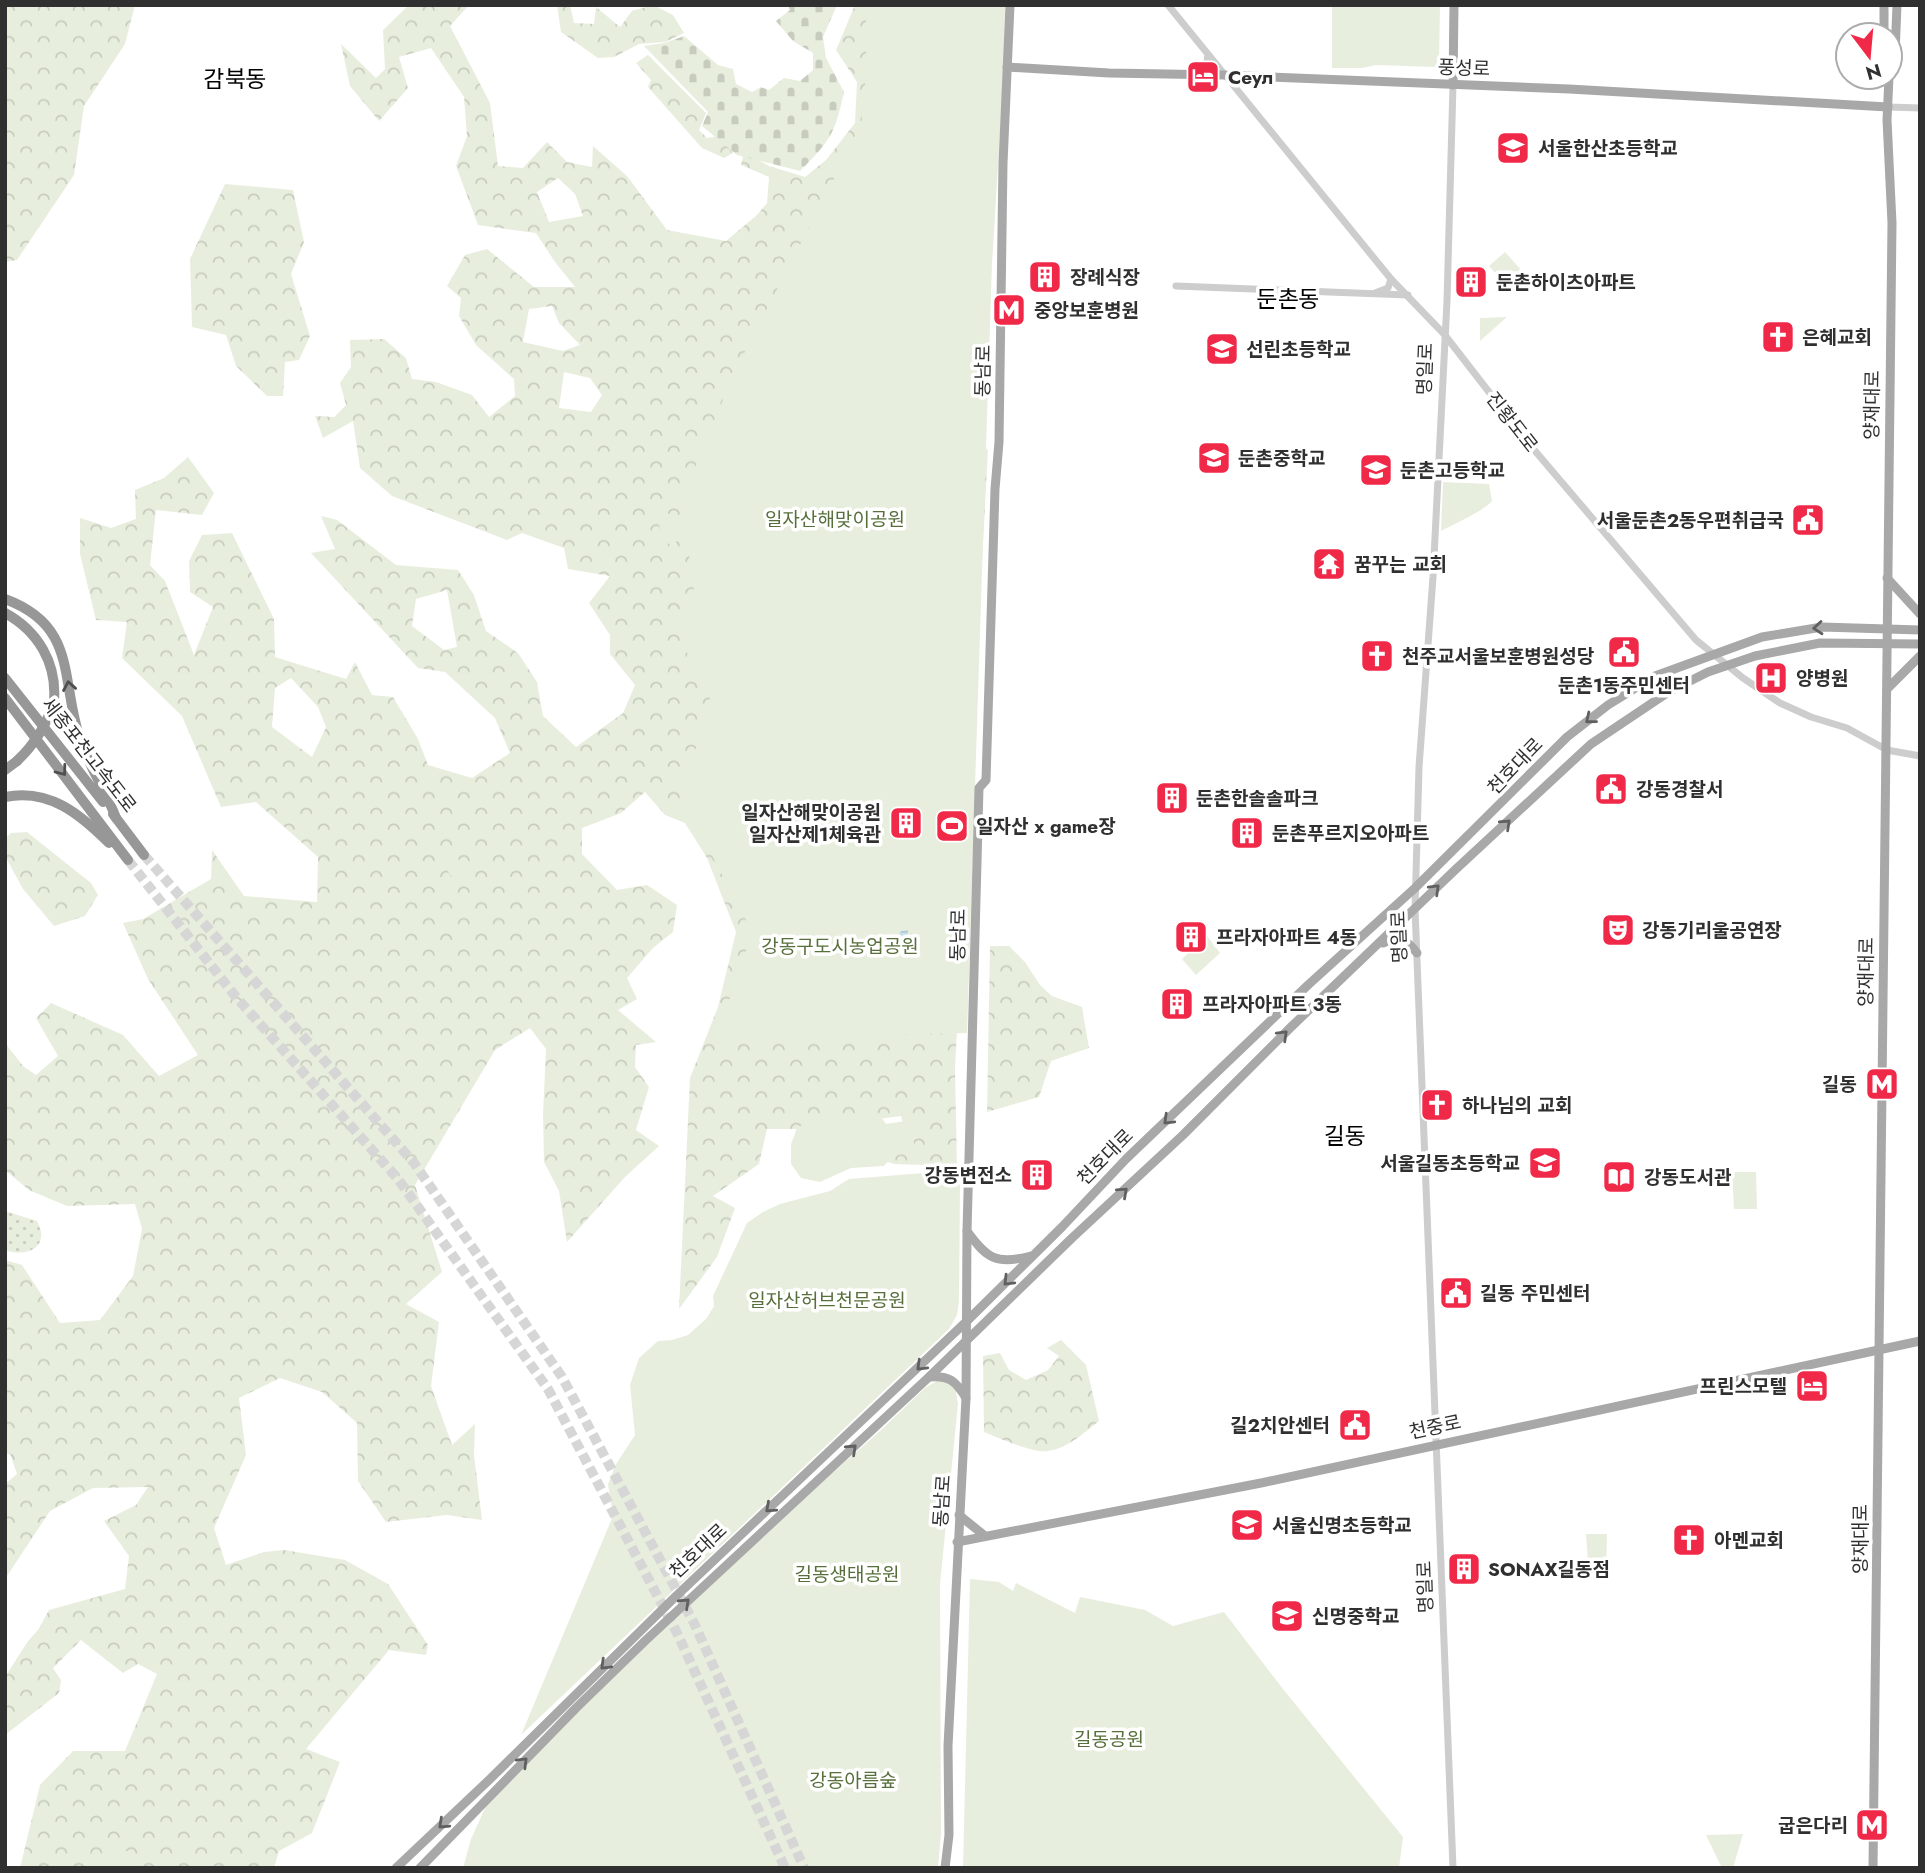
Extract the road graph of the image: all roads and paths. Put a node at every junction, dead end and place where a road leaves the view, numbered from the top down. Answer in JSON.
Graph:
{"nodes":[{"id":1,"x":1010,"y":5,"type":"edge"},
{"id":2,"x":1168,"y":5,"type":"edge"},
{"id":3,"x":1454,"y":5,"type":"edge"},
{"id":4,"x":1208,"y":55,"type":"junction"},
{"id":5,"x":1007,"y":67,"type":"junction"},
{"id":6,"x":1205,"y":74,"type":"junction"},
{"id":7,"x":1223,"y":75,"type":"junction"},
{"id":8,"x":1453,"y":85,"type":"junction"},
{"id":9,"x":1889,"y":91,"type":"edge"},
{"id":10,"x":1888,"y":107,"type":"junction"},
{"id":11,"x":1920,"y":108,"type":"edge"},
{"id":12,"x":1391,"y":279,"type":"junction"},
{"id":13,"x":1176,"y":286,"type":"dead end"},
{"id":14,"x":1370,"y":295,"type":"junction"},
{"id":15,"x":1408,"y":295,"type":"junction"},
{"id":16,"x":1444,"y":334,"type":"junction"},
{"id":17,"x":1887,"y":578,"type":"junction"},
{"id":18,"x":5,"y":599,"type":"edge"},
{"id":19,"x":5,"y":613,"type":"edge"},
{"id":20,"x":1920,"y":614,"type":"edge"},
{"id":21,"x":1886,"y":628,"type":"junction"},
{"id":22,"x":1920,"y":630,"type":"edge"},
{"id":23,"x":1887,"y":643,"type":"junction"},
{"id":24,"x":1920,"y":644,"type":"edge"},
{"id":25,"x":1714,"y":654,"type":"junction"},
{"id":26,"x":1920,"y":656,"type":"edge"},
{"id":27,"x":1727,"y":665,"type":"junction"},
{"id":28,"x":5,"y":678,"type":"edge"},
{"id":29,"x":1887,"y":690,"type":"junction"},
{"id":30,"x":5,"y":698,"type":"edge"},
{"id":31,"x":1887,"y":750,"type":"junction"},
{"id":32,"x":1920,"y":756,"type":"edge"},
{"id":33,"x":5,"y":770,"type":"edge"},
{"id":34,"x":5,"y":797,"type":"edge"},
{"id":35,"x":116,"y":818,"type":"junction"},
{"id":36,"x":145,"y":855,"type":"tunnel mouth"},
{"id":37,"x":1415,"y":888,"type":"junction"},
{"id":38,"x":1415,"y":909,"type":"junction"},
{"id":39,"x":1378,"y":945,"type":"junction"},
{"id":40,"x":1417,"y":953,"type":"junction"},
{"id":41,"x":967,"y":1231,"type":"junction"},
{"id":42,"x":1033,"y":1256,"type":"junction"},
{"id":43,"x":968,"y":1320,"type":"junction"},
{"id":44,"x":968,"y":1340,"type":"junction"},
{"id":45,"x":1920,"y":1341,"type":"edge"},
{"id":46,"x":1879,"y":1349,"type":"junction"},
{"id":47,"x":929,"y":1377,"type":"junction"},
{"id":48,"x":966,"y":1398,"type":"junction"},
{"id":49,"x":1436,"y":1444,"type":"junction"},
{"id":50,"x":958,"y":1515,"type":"junction"},
{"id":51,"x":985,"y":1536,"type":"junction"},
{"id":52,"x":957,"y":1542,"type":"junction"},
{"id":53,"x":396,"y":1868,"type":"edge"},
{"id":54,"x":420,"y":1868,"type":"edge"},
{"id":55,"x":946,"y":1868,"type":"edge"},
{"id":56,"x":1453,"y":1868,"type":"edge"},
{"id":57,"x":1873,"y":1868,"type":"edge"}],
"edges":[{"from":1,"to":5,"type":"main road","name":"동남로"},
{"from":2,"to":4,"type":"street","name":"진황도로"},
{"from":3,"to":8,"type":"main road","name":"명일로"},
{"from":4,"to":6,"type":"street"},
{"from":4,"to":7,"type":"street","name":"진황도로"},
{"from":5,"to":6,"type":"main road","name":"풍성로"},
{"from":5,"to":41,"type":"main road","name":"동남로"},
{"from":6,"to":7,"type":"main road","name":"풍성로"},
{"from":7,"to":8,"type":"main road","name":"풍성로"},
{"from":7,"to":12,"type":"street","name":"진황도로"},
{"from":8,"to":10,"type":"main road","name":"풍성로"},
{"from":8,"to":16,"type":"street","name":"명일로"},
{"from":9,"to":10,"type":"main road","name":"양재대로"},
{"from":10,"to":11,"type":"street","name":"풍성로"},
{"from":10,"to":17,"type":"main road","name":"양재대로"},
{"from":12,"to":14,"type":"street"},
{"from":12,"to":15,"type":"street","name":"진황도로"},
{"from":13,"to":14,"type":"street"},
{"from":14,"to":15,"type":"street"},
{"from":15,"to":16,"type":"street","name":"진황도로"},
{"from":16,"to":25,"type":"street","name":"진황도로"},
{"from":16,"to":37,"type":"street","name":"명일로"},
{"from":17,"to":20,"type":"main road"},
{"from":17,"to":21,"type":"main road","name":"양재대로"},
{"from":35,"to":18,"type":"highway","one_way":true},
{"from":19,"to":33,"type":"highway","bridge":true},
{"from":21,"to":22,"type":"main road","name":"천호대로"},
{"from":21,"to":23,"type":"main road","name":"양재대로"},
{"from":21,"to":25,"type":"main road","name":"천호대로","one_way":true},
{"from":23,"to":24,"type":"main road","name":"천호대로"},
{"from":23,"to":27,"type":"main road","name":"천호대로"},
{"from":23,"to":29,"type":"main road","name":"양재대로"},
{"from":25,"to":27,"type":"street","name":"진황도로"},
{"from":25,"to":37,"type":"main road","name":"천호대로","one_way":true},
{"from":26,"to":29,"type":"main road"},
{"from":27,"to":31,"type":"street","name":"진황도로"},
{"from":38,"to":27,"type":"main road","name":"천호대로","one_way":true},
{"from":28,"to":35,"type":"highway","name":"세종포천고속도로"},
{"from":29,"to":31,"type":"main road","name":"양재대로"},
{"from":30,"to":34,"type":"highway","name":"세종포천고속도로","one_way":true},
{"from":31,"to":32,"type":"street","name":"진황도로"},
{"from":31,"to":46,"type":"main road","name":"양재대로"},
{"from":35,"to":36,"type":"highway","name":"세종포천고속도로"},
{"from":37,"to":38,"type":"street","name":"명일로"},
{"from":37,"to":42,"type":"main road","name":"천호대로","one_way":true},
{"from":38,"to":39,"type":"main road","name":"천호대로"},
{"from":38,"to":40,"type":"street","name":"명일로"},
{"from":39,"to":40,"type":"main road"},
{"from":44,"to":39,"type":"main road","name":"천호대로","one_way":true},
{"from":40,"to":49,"type":"street","name":"명일로"},
{"from":41,"to":42,"type":"main road"},
{"from":41,"to":43,"type":"main road","name":"동남로"},
{"from":42,"to":43,"type":"main road","name":"천호대로","one_way":true},
{"from":43,"to":44,"type":"main road","name":"동남로"},
{"from":43,"to":53,"type":"main road","name":"천호대로","one_way":true},
{"from":44,"to":47,"type":"main road","name":"천호대로"},
{"from":44,"to":48,"type":"main road","name":"동남로"},
{"from":45,"to":46,"type":"main road","name":"천중로"},
{"from":46,"to":49,"type":"main road","name":"천중로"},
{"from":46,"to":57,"type":"main road","name":"양재대로"},
{"from":47,"to":48,"type":"main road"},
{"from":54,"to":47,"type":"main road","name":"천호대로","one_way":true},
{"from":48,"to":50,"type":"main road","name":"동남로"},
{"from":49,"to":51,"type":"main road","name":"천중로"},
{"from":49,"to":56,"type":"street","name":"명일로"},
{"from":50,"to":51,"type":"main road"},
{"from":50,"to":52,"type":"main road","name":"동남로"},
{"from":51,"to":52,"type":"main road","name":"천중로"},
{"from":52,"to":55,"type":"main road","name":"동남로"}]}
